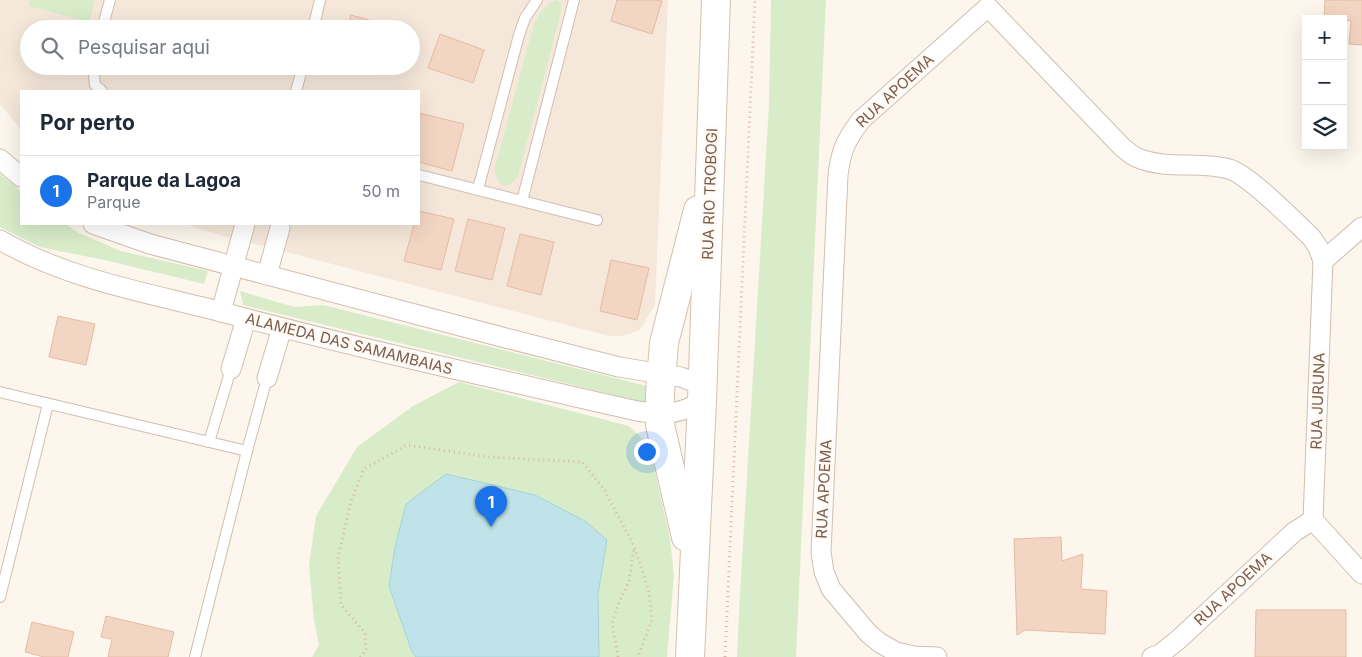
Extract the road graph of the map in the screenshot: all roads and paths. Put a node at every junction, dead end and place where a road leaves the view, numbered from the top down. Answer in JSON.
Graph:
{"nodes":[{"id":1,"x":110,"y":0,"type":"edge"},
{"id":2,"x":320,"y":0,"type":"edge"},
{"id":3,"x":537,"y":0,"type":"edge"},
{"id":4,"x":574,"y":0,"type":"edge"},
{"id":5,"x":716,"y":0,"type":"edge"},
{"id":6,"x":756,"y":0,"type":"edge"},
{"id":7,"x":988,"y":4,"type":"edge"},
{"id":8,"x":104,"y":20,"type":"edge"},
{"id":9,"x":314,"y":20,"type":"edge"},
{"id":10,"x":94,"y":75,"type":"edge"},
{"id":11,"x":300,"y":75,"type":"edge"},
{"id":12,"x":101,"y":90,"type":"edge"},
{"id":13,"x":296,"y":90,"type":"edge"},
{"id":14,"x":712,"y":152,"type":"junction"},
{"id":15,"x":0,"y":159,"type":"edge"},
{"id":16,"x":420,"y":175,"type":"edge"},
{"id":17,"x":20,"y":176,"type":"edge"},
{"id":18,"x":478,"y":189,"type":"junction"},
{"id":19,"x":522,"y":201,"type":"junction"},
{"id":20,"x":597,"y":220,"type":"dead end"},
{"id":21,"x":96,"y":225,"type":"edge"},
{"id":22,"x":245,"y":225,"type":"edge"},
{"id":23,"x":280,"y":226,"type":"edge"},
{"id":24,"x":1362,"y":226,"type":"edge"},
{"id":25,"x":0,"y":240,"type":"edge"},
{"id":26,"x":1323,"y":261,"type":"junction"},
{"id":27,"x":234,"y":266,"type":"junction"},
{"id":28,"x":267,"y":275,"type":"junction"},
{"id":29,"x":221,"y":312,"type":"junction"},
{"id":30,"x":246,"y":319,"type":"junction"},
{"id":31,"x":282,"y":328,"type":"junction"},
{"id":32,"x":230,"y":369,"type":"joint"},
{"id":33,"x":661,"y":375,"type":"junction"},
{"id":34,"x":267,"y":378,"type":"joint"},
{"id":35,"x":0,"y":392,"type":"edge"},
{"id":36,"x":703,"y":395,"type":"junction"},
{"id":37,"x":48,"y":404,"type":"junction"},
{"id":38,"x":660,"y":414,"type":"junction"},
{"id":39,"x":209,"y":442,"type":"junction"},
{"id":40,"x":247,"y":451,"type":"junction"},
{"id":41,"x":1313,"y":520,"type":"junction"},
{"id":42,"x":634,"y":546,"type":"junction"},
{"id":43,"x":1362,"y":574,"type":"edge"},
{"id":44,"x":694,"y":575,"type":"junction"},
{"id":45,"x":0,"y":597,"type":"edge"},
{"id":46,"x":195,"y":657,"type":"edge"},
{"id":47,"x":360,"y":657,"type":"edge"},
{"id":48,"x":618,"y":657,"type":"edge"},
{"id":49,"x":638,"y":657,"type":"edge"},
{"id":50,"x":690,"y":657,"type":"edge"},
{"id":51,"x":724,"y":657,"type":"edge"},
{"id":52,"x":937,"y":657,"type":"edge"},
{"id":53,"x":1152,"y":657,"type":"edge"}],
"edges":[{"from":1,"to":8,"type":"lane"},
{"from":2,"to":9,"type":"lane"},
{"from":3,"to":18,"type":"lane"},
{"from":4,"to":19,"type":"lane"},
{"from":5,"to":14,"type":"main road","name":"RUA RIO TROBOGI"},
{"from":6,"to":51,"type":"path"},
{"from":7,"to":26,"type":"street","name":"RUA APOEMA"},
{"from":7,"to":52,"type":"street","name":"RUA APOEMA"},
{"from":10,"to":12,"type":"lane"},
{"from":11,"to":13,"type":"lane"},
{"from":14,"to":33,"type":"main road"},
{"from":14,"to":36,"type":"main road","name":"RUA RIO TROBOGI"},
{"from":15,"to":17,"type":"street"},
{"from":16,"to":18,"type":"lane"},
{"from":18,"to":19,"type":"lane"},
{"from":19,"to":20,"type":"lane"},
{"from":21,"to":27,"type":"street"},
{"from":22,"to":27,"type":"street"},
{"from":23,"to":28,"type":"street"},
{"from":24,"to":26,"type":"street"},
{"from":25,"to":29,"type":"street","name":"ALAMEDA DAS SAMAMBAIAS"},
{"from":26,"to":41,"type":"street","name":"RUA JURUNA"},
{"from":27,"to":28,"type":"street"},
{"from":27,"to":29,"type":"street"},
{"from":28,"to":33,"type":"street"},
{"from":29,"to":30,"type":"street","name":"ALAMEDA DAS SAMAMBAIAS"},
{"from":30,"to":31,"type":"street","name":"ALAMEDA DAS SAMAMBAIAS"},
{"from":30,"to":32,"type":"street"},
{"from":31,"to":34,"type":"street"},
{"from":31,"to":38,"type":"street","name":"ALAMEDA DAS SAMAMBAIAS"},
{"from":32,"to":39,"type":"lane"},
{"from":33,"to":36,"type":"street"},
{"from":33,"to":38,"type":"main road"},
{"from":34,"to":40,"type":"lane"},
{"from":35,"to":37,"type":"lane"},
{"from":36,"to":38,"type":"street","name":"ALAMEDA DAS SAMAMBAIAS"},
{"from":36,"to":44,"type":"main road","name":"RUA RIO TROBOGI"},
{"from":37,"to":39,"type":"lane"},
{"from":37,"to":45,"type":"lane"},
{"from":38,"to":44,"type":"main road"},
{"from":39,"to":40,"type":"lane"},
{"from":40,"to":46,"type":"lane"},
{"from":41,"to":43,"type":"street"},
{"from":41,"to":53,"type":"street","name":"RUA APOEMA"},
{"from":42,"to":47,"type":"path"},
{"from":42,"to":48,"type":"path"},
{"from":42,"to":49,"type":"path"},
{"from":44,"to":50,"type":"main road","name":"RUA RIO TROBOGI"}]}
